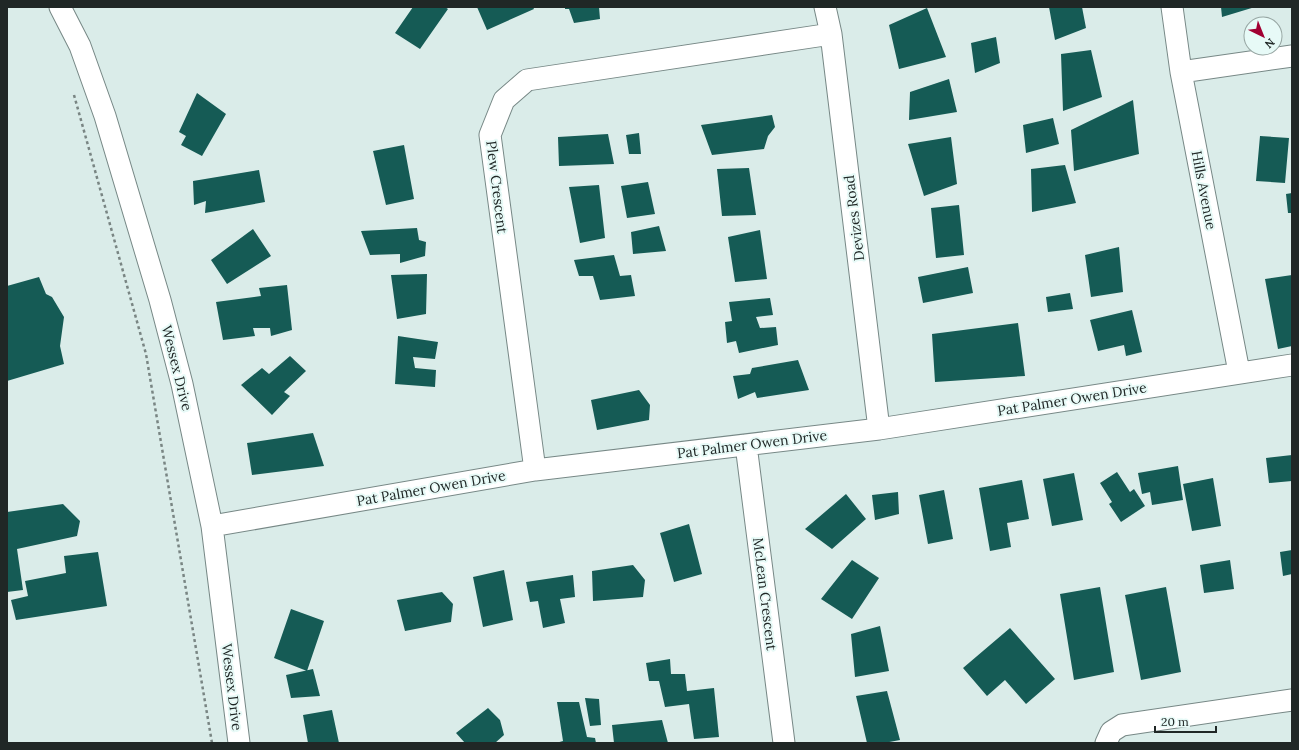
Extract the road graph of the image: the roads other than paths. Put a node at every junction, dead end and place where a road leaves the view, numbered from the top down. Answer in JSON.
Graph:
{"nodes":[{"id":1,"x":60,"y":7,"type":"edge"},
{"id":2,"x":825,"y":7,"type":"edge"},
{"id":3,"x":1172,"y":7,"type":"edge"},
{"id":4,"x":832,"y":34,"type":"junction"},
{"id":5,"x":1292,"y":56,"type":"edge"},
{"id":6,"x":1181,"y":72,"type":"junction"},
{"id":7,"x":1292,"y":364,"type":"edge"},
{"id":8,"x":1239,"y":372,"type":"junction"},
{"id":9,"x":879,"y":429,"type":"junction"},
{"id":10,"x":746,"y":445,"type":"junction"},
{"id":11,"x":535,"y":470,"type":"junction"},
{"id":12,"x":212,"y":526,"type":"junction"},
{"id":13,"x":1292,"y":700,"type":"edge"},
{"id":14,"x":239,"y":743,"type":"edge"},
{"id":15,"x":784,"y":743,"type":"edge"},
{"id":16,"x":1106,"y":743,"type":"edge"}],
"edges":[{"from":1,"to":12,"type":"street","name":"Wessex Drive"},
{"from":2,"to":4,"type":"street","name":"Devizes Road"},
{"from":3,"to":6,"type":"street","name":"Hills Avenue"},
{"from":4,"to":9,"type":"street","name":"Devizes Road"},
{"from":4,"to":11,"type":"street","name":"Plew Crescent"},
{"from":5,"to":6,"type":"street"},
{"from":6,"to":8,"type":"street","name":"Hills Avenue"},
{"from":7,"to":8,"type":"street","name":"Pat Palmer Owen Drive"},
{"from":8,"to":9,"type":"street","name":"Pat Palmer Owen Drive"},
{"from":9,"to":10,"type":"street","name":"Pat Palmer Owen Drive"},
{"from":10,"to":11,"type":"street","name":"Pat Palmer Owen Drive"},
{"from":10,"to":15,"type":"street","name":"McLean Crescent"},
{"from":11,"to":12,"type":"street","name":"Pat Palmer Owen Drive"},
{"from":12,"to":14,"type":"street","name":"Wessex Drive"},
{"from":13,"to":16,"type":"street"}]}
